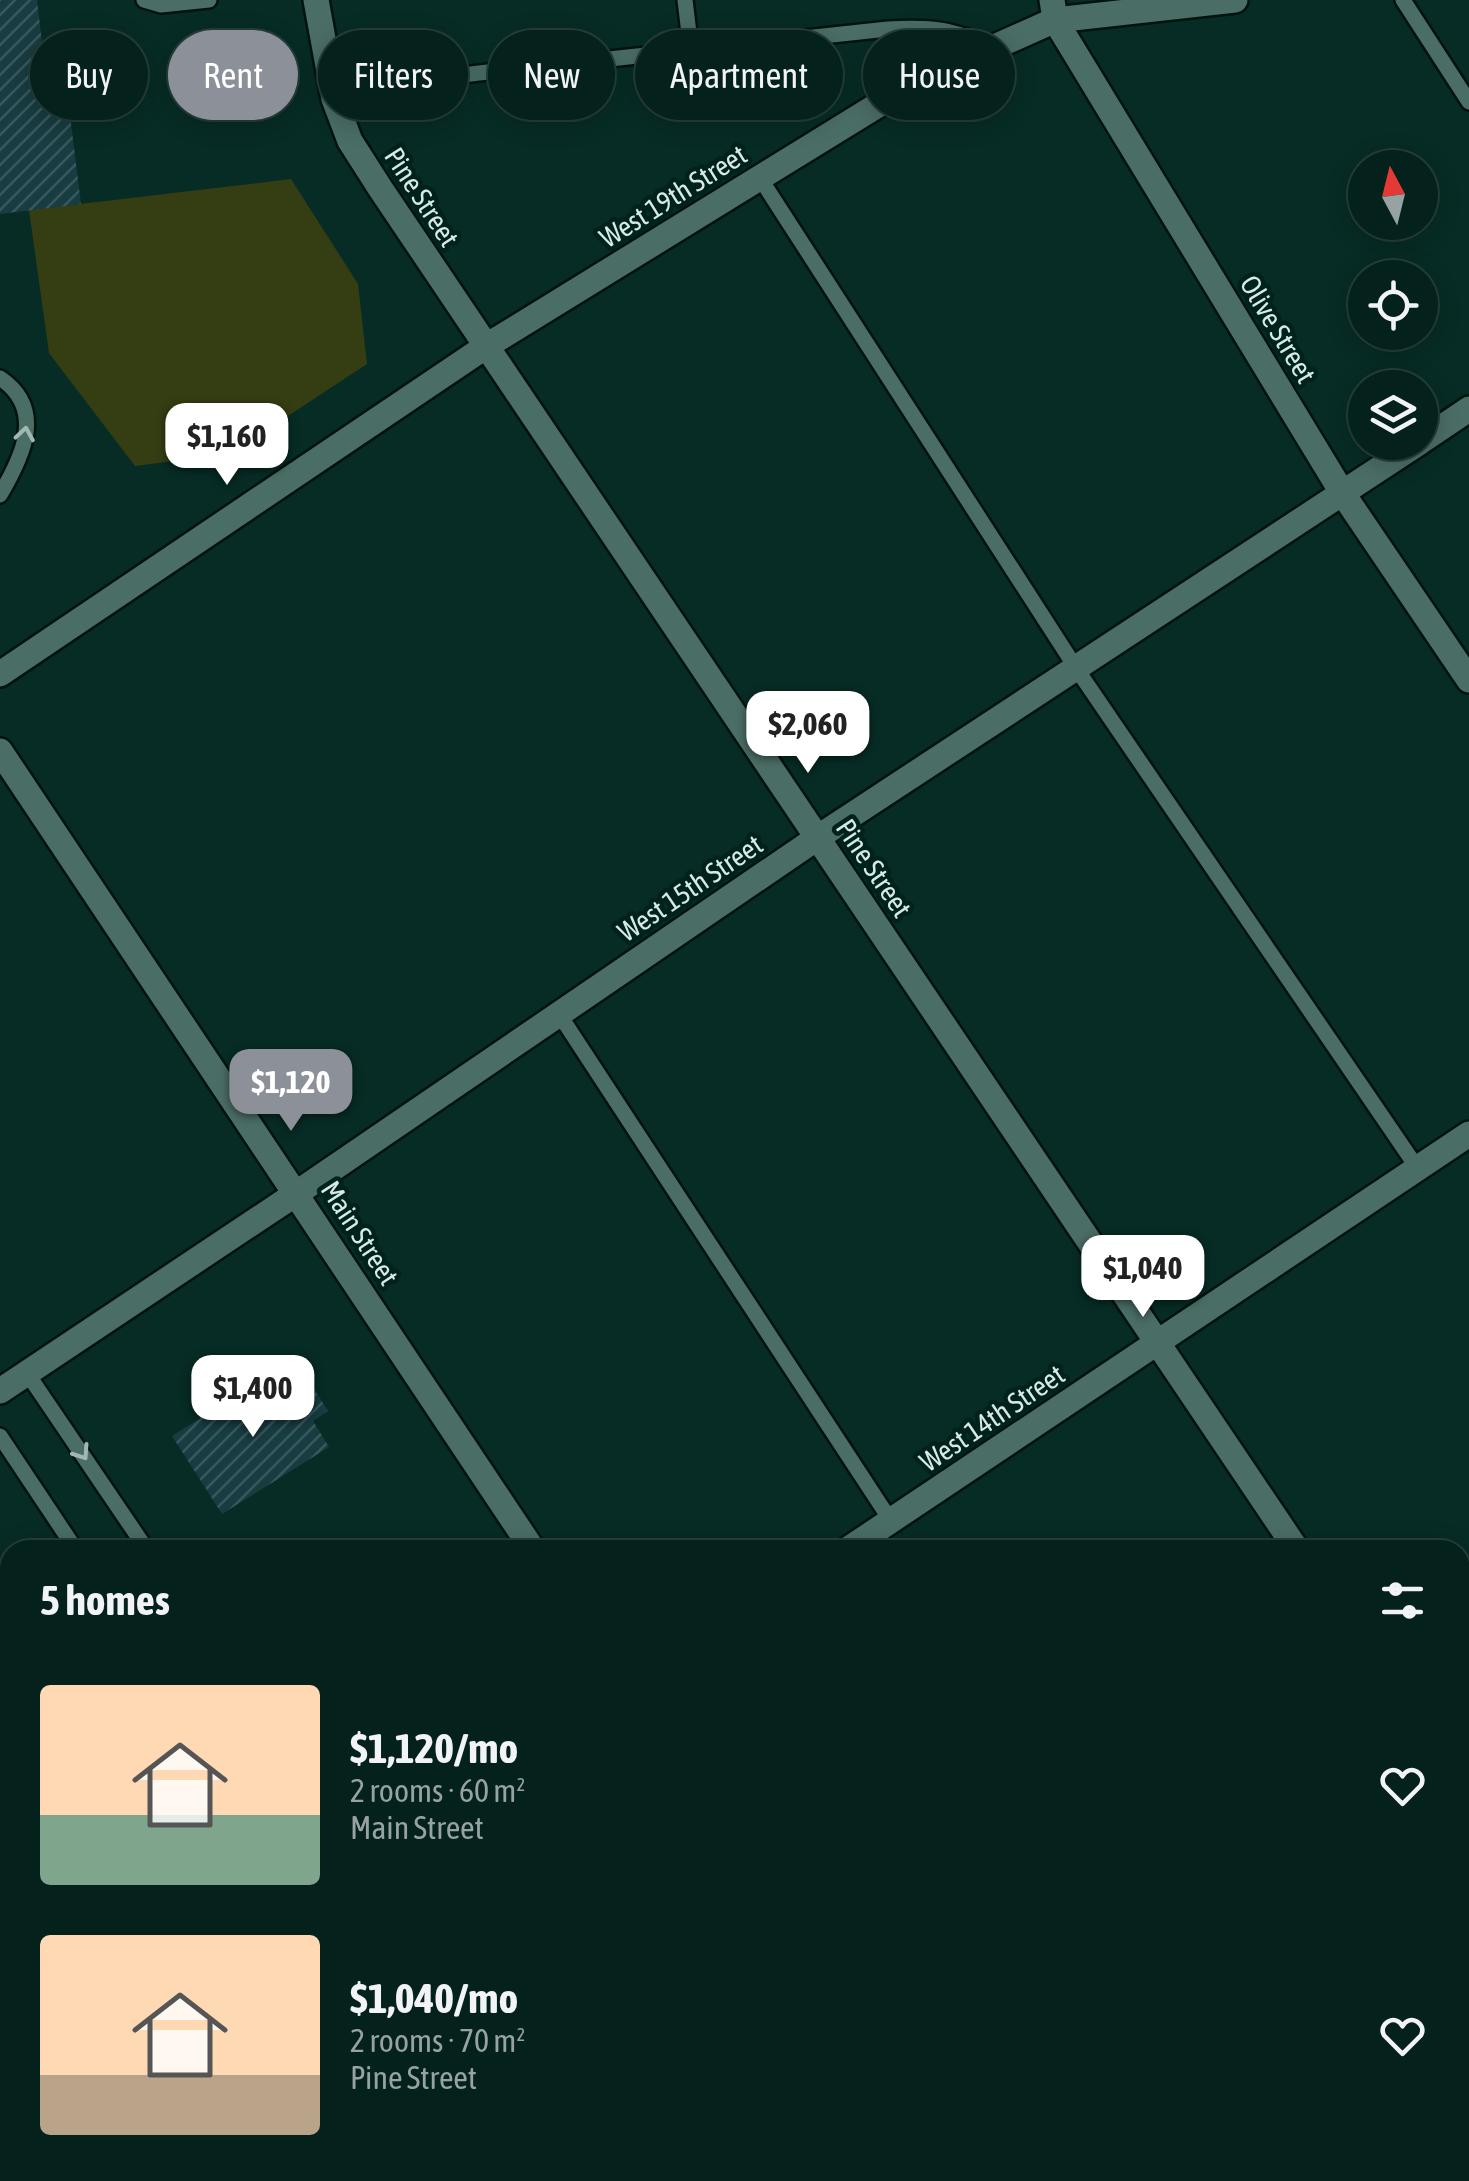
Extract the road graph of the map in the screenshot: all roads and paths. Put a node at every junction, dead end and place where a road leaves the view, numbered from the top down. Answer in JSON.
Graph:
{"nodes":[{"id":1,"x":144,"y":0,"type":"edge"},
{"id":2,"x":208,"y":0,"type":"edge"},
{"id":3,"x":316,"y":0,"type":"edge"},
{"id":4,"x":685,"y":0,"type":"edge"},
{"id":5,"x":1235,"y":0,"type":"edge"},
{"id":6,"x":1403,"y":0,"type":"edge"},
{"id":7,"x":1054,"y":10,"type":"edge"},
{"id":8,"x":321,"y":30,"type":"edge"},
{"id":9,"x":689,"y":30,"type":"edge"},
{"id":10,"x":894,"y":30,"type":"edge"},
{"id":11,"x":946,"y":30,"type":"edge"},
{"id":12,"x":1015,"y":34,"type":"edge"},
{"id":13,"x":635,"y":56,"type":"edge"},
{"id":14,"x":468,"y":75,"type":"edge"},
{"id":15,"x":1469,"y":102,"type":"edge"},
{"id":16,"x":863,"y":114,"type":"edge"},
{"id":17,"x":342,"y":120,"type":"edge"},
{"id":18,"x":760,"y":178,"type":"junction"},
{"id":19,"x":485,"y":347,"type":"junction"},
{"id":20,"x":0,"y":378,"type":"edge"},
{"id":21,"x":1469,"y":410,"type":"edge"},
{"id":22,"x":1438,"y":430,"type":"edge"},
{"id":23,"x":1393,"y":460,"type":"edge"},
{"id":24,"x":1343,"y":494,"type":"junction"},
{"id":25,"x":0,"y":495,"type":"edge"},
{"id":26,"x":1076,"y":668,"type":"junction"},
{"id":27,"x":0,"y":674,"type":"edge"},
{"id":28,"x":1469,"y":680,"type":"edge"},
{"id":29,"x":0,"y":751,"type":"edge"},
{"id":30,"x":817,"y":838,"type":"junction"},
{"id":31,"x":558,"y":1014,"type":"junction"},
{"id":32,"x":1469,"y":1134,"type":"edge"},
{"id":33,"x":1418,"y":1169,"type":"junction"},
{"id":34,"x":297,"y":1193,"type":"junction"},
{"id":35,"x":1160,"y":1343,"type":"junction"},
{"id":36,"x":27,"y":1372,"type":"junction"},
{"id":37,"x":0,"y":1391,"type":"edge"},
{"id":38,"x":0,"y":1436,"type":"edge"},
{"id":39,"x":891,"y":1520,"type":"junction"},
{"id":40,"x":69,"y":1540,"type":"edge"},
{"id":41,"x":140,"y":1540,"type":"edge"},
{"id":42,"x":525,"y":1540,"type":"edge"},
{"id":43,"x":862,"y":1540,"type":"edge"},
{"id":44,"x":1289,"y":1540,"type":"edge"}],
"edges":[{"from":1,"to":2,"type":"lane"},
{"from":3,"to":8,"type":"street","name":"Pine Street"},
{"from":4,"to":9,"type":"lane"},
{"from":5,"to":7,"type":"street","name":"West 19th Street"},
{"from":6,"to":15,"type":"lane"},
{"from":7,"to":12,"type":"street","name":"West 19th Street"},
{"from":7,"to":24,"type":"street","name":"Olive Street"},
{"from":10,"to":11,"type":"lane"},
{"from":13,"to":14,"type":"lane"},
{"from":16,"to":18,"type":"street","name":"West 19th Street"},
{"from":17,"to":19,"type":"street","name":"Pine Street"},
{"from":18,"to":19,"type":"street","name":"West 19th Street"},
{"from":18,"to":26,"type":"lane"},
{"from":19,"to":27,"type":"street","name":"West 19th Street"},
{"from":19,"to":30,"type":"street","name":"Pine Street"},
{"from":25,"to":20,"type":"lane","one_way":true},
{"from":21,"to":22,"type":"street","name":"West 15th Street"},
{"from":23,"to":24,"type":"street","name":"West 15th Street"},
{"from":24,"to":26,"type":"street","name":"West 15th Street"},
{"from":24,"to":28,"type":"street","name":"Olive Street"},
{"from":26,"to":30,"type":"street","name":"West 15th Street"},
{"from":26,"to":33,"type":"lane"},
{"from":29,"to":34,"type":"street","name":"Main Street"},
{"from":30,"to":31,"type":"street","name":"West 15th Street"},
{"from":30,"to":35,"type":"street","name":"Pine Street"},
{"from":31,"to":34,"type":"street","name":"West 15th Street"},
{"from":31,"to":39,"type":"lane"},
{"from":32,"to":33,"type":"street","name":"West 14th Street"},
{"from":33,"to":35,"type":"street","name":"West 14th Street"},
{"from":34,"to":36,"type":"street","name":"West 15th Street"},
{"from":34,"to":42,"type":"street","name":"Main Street"},
{"from":35,"to":39,"type":"street","name":"West 14th Street"},
{"from":35,"to":44,"type":"street","name":"Pine Street"},
{"from":36,"to":37,"type":"street","name":"West 15th Street"},
{"from":36,"to":41,"type":"lane","one_way":true},
{"from":38,"to":40,"type":"lane"},
{"from":39,"to":43,"type":"street","name":"West 14th Street"}]}
